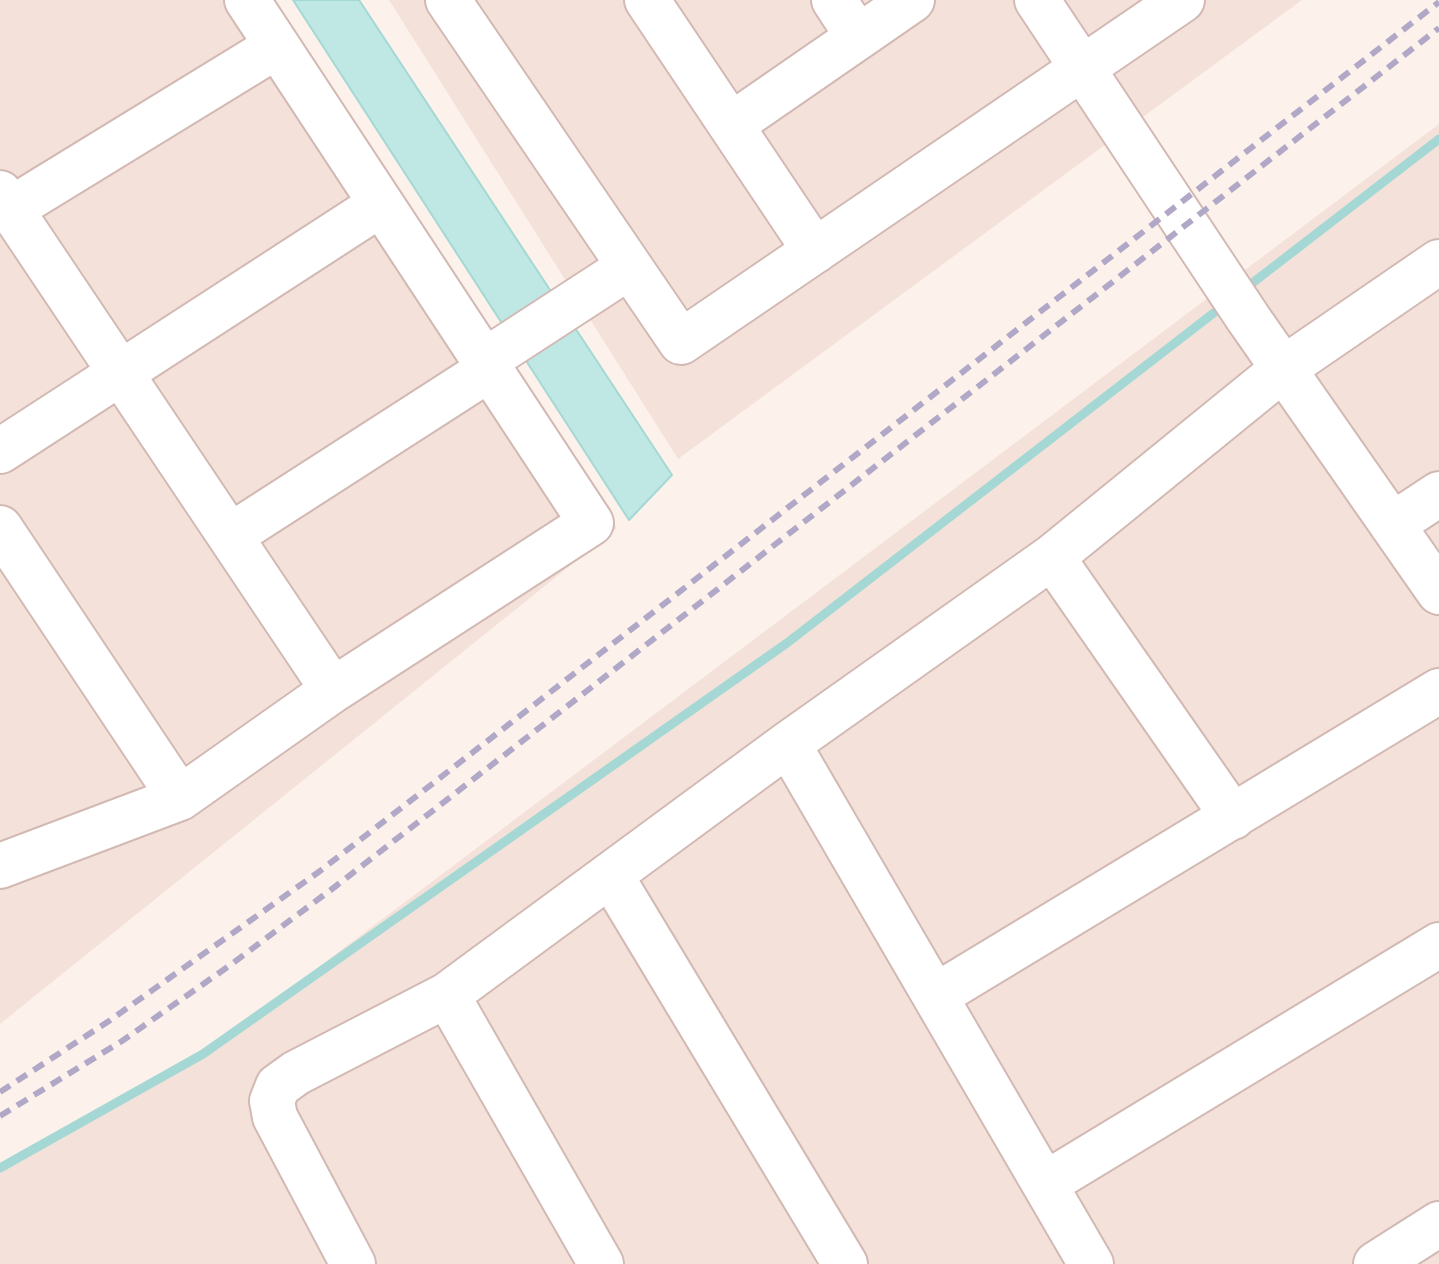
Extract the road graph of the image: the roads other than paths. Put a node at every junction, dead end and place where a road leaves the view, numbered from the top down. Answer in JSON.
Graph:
{"nodes":[{"id":1,"x":247,"y":0,"type":"edge"},
{"id":2,"x":448,"y":0,"type":"edge"},
{"id":3,"x":647,"y":0,"type":"edge"},
{"id":4,"x":834,"y":0,"type":"edge"},
{"id":5,"x":912,"y":0,"type":"edge"},
{"id":6,"x":1037,"y":0,"type":"edge"},
{"id":7,"x":1182,"y":0,"type":"edge"},
{"id":8,"x":858,"y":37,"type":"junction"},
{"id":9,"x":277,"y":46,"type":"junction"},
{"id":10,"x":1082,"y":68,"type":"junction"},
{"id":11,"x":731,"y":125,"type":"junction"},
{"id":12,"x":6,"y":201,"type":"edge"},
{"id":13,"x":381,"y":204,"type":"junction"},
{"id":14,"x":815,"y":251,"type":"junction"},
{"id":15,"x":1439,"y":262,"type":"edge"},
{"id":16,"x":629,"y":267,"type":"junction"},
{"id":17,"x":488,"y":364,"type":"junction"},
{"id":18,"x":1283,"y":369,"type":"junction"},
{"id":19,"x":121,"y":373,"type":"junction"},
{"id":20,"x":0,"y":451,"type":"edge"},
{"id":21,"x":1439,"y":494,"type":"edge"},
{"id":22,"x":1392,"y":525,"type":"junction"},
{"id":23,"x":0,"y":528,"type":"edge"},
{"id":24,"x":230,"y":536,"type":"junction"},
{"id":25,"x":1052,"y":557,"type":"junction"},
{"id":26,"x":1439,"y":592,"type":"edge"},
{"id":27,"x":333,"y":690,"type":"junction"},
{"id":28,"x":1439,"y":691,"type":"edge"},
{"id":29,"x":788,"y":744,"type":"junction"},
{"id":30,"x":180,"y":798,"type":"junction"},
{"id":31,"x":1233,"y":817,"type":"junction"},
{"id":32,"x":0,"y":866,"type":"edge"},
{"id":33,"x":611,"y":876,"type":"junction"},
{"id":34,"x":1439,"y":945,"type":"edge"},
{"id":35,"x":447,"y":995,"type":"junction"},
{"id":36,"x":937,"y":995,"type":"junction"},
{"id":37,"x":1045,"y":1184,"type":"junction"},
{"id":38,"x":1439,"y":1224,"type":"edge"},
{"id":39,"x":353,"y":1264,"type":"edge"},
{"id":40,"x":601,"y":1264,"type":"edge"},
{"id":41,"x":845,"y":1264,"type":"edge"},
{"id":42,"x":1091,"y":1264,"type":"edge"},
{"id":43,"x":1376,"y":1264,"type":"edge"}],
"edges":[{"from":1,"to":9,"type":"street"},
{"from":2,"to":16,"type":"street"},
{"from":3,"to":11,"type":"street"},
{"from":4,"to":8,"type":"street"},
{"from":5,"to":8,"type":"street"},
{"from":6,"to":10,"type":"street"},
{"from":7,"to":10,"type":"street"},
{"from":8,"to":11,"type":"street"},
{"from":9,"to":12,"type":"street"},
{"from":9,"to":13,"type":"street"},
{"from":10,"to":14,"type":"street"},
{"from":10,"to":18,"type":"street"},
{"from":11,"to":14,"type":"street"},
{"from":12,"to":19,"type":"street"},
{"from":13,"to":17,"type":"street"},
{"from":13,"to":19,"type":"street"},
{"from":14,"to":16,"type":"street"},
{"from":15,"to":18,"type":"street"},
{"from":16,"to":17,"type":"street"},
{"from":17,"to":24,"type":"street"},
{"from":17,"to":27,"type":"street"},
{"from":18,"to":22,"type":"street"},
{"from":18,"to":25,"type":"street"},
{"from":19,"to":20,"type":"street"},
{"from":19,"to":24,"type":"street"},
{"from":21,"to":22,"type":"street"},
{"from":22,"to":26,"type":"street"},
{"from":23,"to":30,"type":"street"},
{"from":24,"to":27,"type":"street"},
{"from":25,"to":29,"type":"street"},
{"from":25,"to":31,"type":"street"},
{"from":27,"to":30,"type":"street"},
{"from":28,"to":31,"type":"street"},
{"from":29,"to":33,"type":"street"},
{"from":29,"to":36,"type":"street"},
{"from":30,"to":32,"type":"street"},
{"from":31,"to":36,"type":"street"},
{"from":33,"to":35,"type":"street"},
{"from":33,"to":41,"type":"street"},
{"from":34,"to":37,"type":"street"},
{"from":35,"to":39,"type":"street"},
{"from":35,"to":40,"type":"street"},
{"from":36,"to":37,"type":"street"},
{"from":37,"to":42,"type":"street"},
{"from":38,"to":43,"type":"street"}]}
